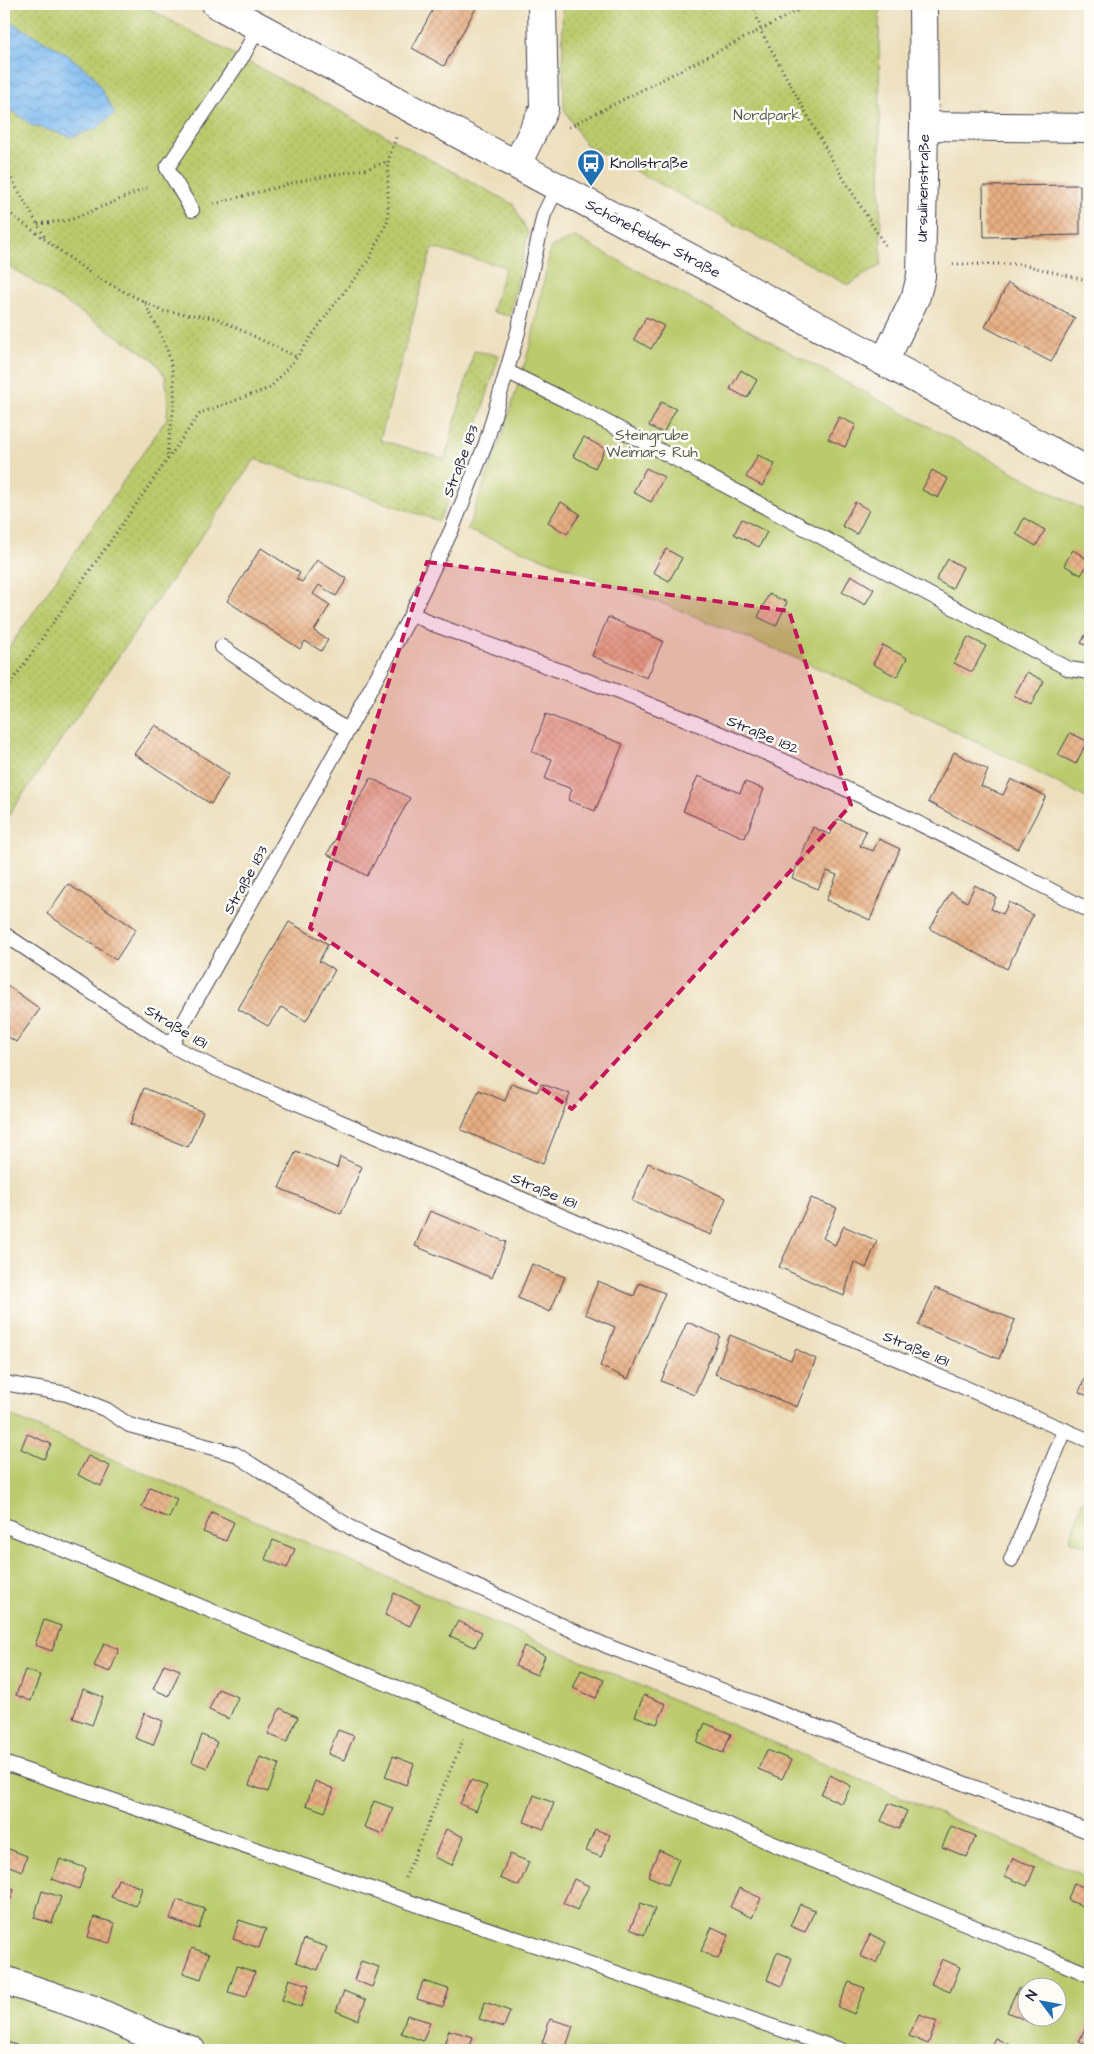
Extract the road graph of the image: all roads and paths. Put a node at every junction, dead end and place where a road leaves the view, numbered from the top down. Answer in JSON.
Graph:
{"nodes":[{"id":1,"x":216,"y":4,"type":"edge"},
{"id":2,"x":542,"y":4,"type":"edge"},
{"id":3,"x":753,"y":4,"type":"edge"},
{"id":4,"x":811,"y":4,"type":"edge"},
{"id":5,"x":923,"y":4,"type":"edge"},
{"id":6,"x":259,"y":26,"type":"junction"},
{"id":7,"x":761,"y":30,"type":"junction"},
{"id":8,"x":924,"y":126,"type":"junction"},
{"id":9,"x":1090,"y":128,"type":"edge"},
{"id":10,"x":564,"y":134,"type":"dead end"},
{"id":11,"x":396,"y":135,"type":"dead end"},
{"id":12,"x":388,"y":161,"type":"junction"},
{"id":13,"x":516,"y":164,"type":"junction"},
{"id":14,"x":4,"y":166,"type":"edge"},
{"id":15,"x":558,"y":186,"type":"junction"},
{"id":16,"x":147,"y":188,"type":"dead end"},
{"id":17,"x":4,"y":209,"type":"edge"},
{"id":18,"x":192,"y":210,"type":"joint"},
{"id":19,"x":38,"y":224,"type":"junction"},
{"id":20,"x":47,"y":240,"type":"junction"},
{"id":21,"x":886,"y":247,"type":"dead end"},
{"id":22,"x":954,"y":264,"type":"dead end"},
{"id":23,"x":1090,"y":281,"type":"edge"},
{"id":24,"x":142,"y":300,"type":"junction"},
{"id":25,"x":298,"y":357,"type":"junction"},
{"id":26,"x":884,"y":362,"type":"junction"},
{"id":27,"x":508,"y":372,"type":"junction"},
{"id":28,"x":167,"y":459,"type":"junction"},
{"id":29,"x":1090,"y":472,"type":"edge"},
{"id":30,"x":412,"y":613,"type":"junction"},
{"id":31,"x":222,"y":646,"type":"dead end"},
{"id":32,"x":1090,"y":672,"type":"edge"},
{"id":33,"x":4,"y":693,"type":"edge"},
{"id":34,"x":348,"y":730,"type":"junction"},
{"id":35,"x":1090,"y":911,"type":"edge"},
{"id":36,"x":4,"y":934,"type":"edge"},
{"id":37,"x":171,"y":1045,"type":"junction"},
{"id":38,"x":4,"y":1383,"type":"edge"},
{"id":39,"x":1065,"y":1430,"type":"junction"},
{"id":40,"x":1090,"y":1441,"type":"edge"},
{"id":41,"x":4,"y":1525,"type":"edge"},
{"id":42,"x":1011,"y":1560,"type":"dead end"},
{"id":43,"x":473,"y":1719,"type":"junction"},
{"id":44,"x":4,"y":1763,"type":"edge"},
{"id":45,"x":1090,"y":1832,"type":"edge"},
{"id":46,"x":396,"y":1899,"type":"junction"},
{"id":47,"x":1090,"y":1975,"type":"edge"},
{"id":48,"x":4,"y":1980,"type":"edge"},
{"id":49,"x":191,"y":2050,"type":"edge"},
{"id":50,"x":841,"y":2050,"type":"edge"}],
"edges":[{"from":1,"to":6,"type":"street","name":"Schönefelder Straße"},
{"from":2,"to":13,"type":"street"},
{"from":3,"to":7,"type":"path"},
{"from":4,"to":7,"type":"path"},
{"from":5,"to":8,"type":"street","name":"Ursulinenstraße"},
{"from":6,"to":13,"type":"street","name":"Schönefelder Straße"},
{"from":6,"to":18,"type":"lane"},
{"from":7,"to":10,"type":"path"},
{"from":7,"to":21,"type":"path"},
{"from":8,"to":9,"type":"street"},
{"from":8,"to":26,"type":"street","name":"Ursulinenstraße"},
{"from":11,"to":12,"type":"path"},
{"from":12,"to":18,"type":"path"},
{"from":12,"to":25,"type":"path"},
{"from":13,"to":15,"type":"street","name":"Schönefelder Straße"},
{"from":14,"to":19,"type":"path"},
{"from":15,"to":26,"type":"street","name":"Schönefelder Straße"},
{"from":15,"to":27,"type":"lane","name":"Straße 183"},
{"from":16,"to":19,"type":"path"},
{"from":17,"to":20,"type":"path"},
{"from":19,"to":20,"type":"path"},
{"from":20,"to":24,"type":"path"},
{"from":22,"to":23,"type":"path"},
{"from":24,"to":25,"type":"path"},
{"from":24,"to":28,"type":"path"},
{"from":25,"to":28,"type":"path"},
{"from":26,"to":29,"type":"street","name":"Schönefelder Straße"},
{"from":27,"to":30,"type":"lane","name":"Straße 183"},
{"from":27,"to":32,"type":"lane"},
{"from":28,"to":33,"type":"path"},
{"from":30,"to":34,"type":"lane","name":"Straße 183"},
{"from":30,"to":35,"type":"lane","name":"Straße 182"},
{"from":31,"to":34,"type":"lane"},
{"from":34,"to":37,"type":"lane","name":"Straße 183"},
{"from":36,"to":37,"type":"lane","name":"Straße 181"},
{"from":37,"to":39,"type":"lane","name":"Straße 181"},
{"from":38,"to":45,"type":"lane"},
{"from":39,"to":40,"type":"lane","name":"Straße 181"},
{"from":39,"to":42,"type":"lane"},
{"from":41,"to":43,"type":"lane"},
{"from":43,"to":46,"type":"path"},
{"from":43,"to":47,"type":"lane"},
{"from":44,"to":46,"type":"lane"},
{"from":46,"to":50,"type":"lane"},
{"from":48,"to":49,"type":"street"}]}
